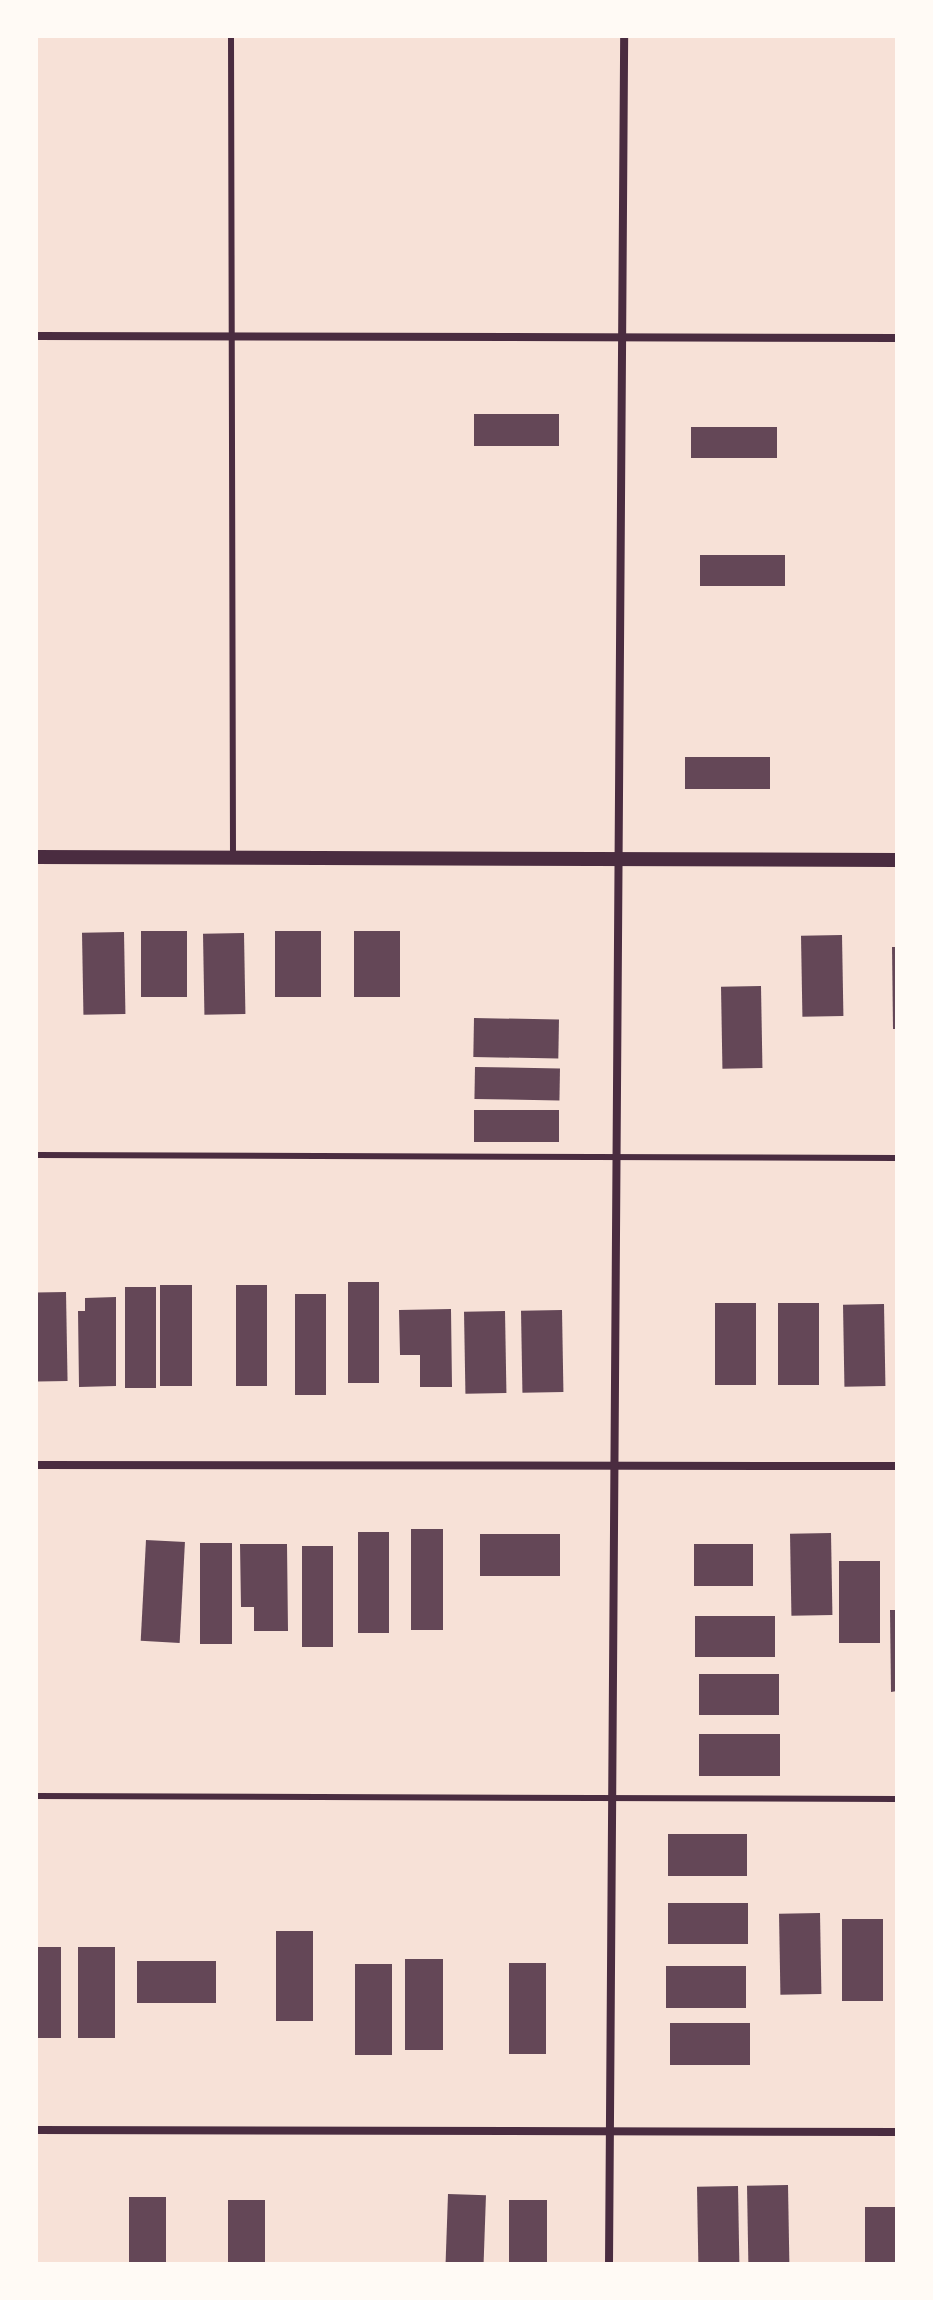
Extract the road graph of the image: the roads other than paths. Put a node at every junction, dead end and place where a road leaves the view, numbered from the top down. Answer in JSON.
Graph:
{"nodes":[{"id":1,"x":231,"y":36,"type":"edge"},
{"id":2,"x":624,"y":36,"type":"edge"},
{"id":3,"x":36,"y":336,"type":"edge"},
{"id":4,"x":230,"y":336,"type":"junction"},
{"id":5,"x":622,"y":336,"type":"junction"},
{"id":6,"x":897,"y":338,"type":"edge"},
{"id":7,"x":36,"y":857,"type":"edge"},
{"id":8,"x":233,"y":858,"type":"junction"},
{"id":9,"x":619,"y":859,"type":"junction"},
{"id":10,"x":897,"y":860,"type":"edge"},
{"id":11,"x":36,"y":1155,"type":"edge"},
{"id":12,"x":619,"y":1157,"type":"junction"},
{"id":13,"x":897,"y":1158,"type":"edge"},
{"id":14,"x":36,"y":1465,"type":"edge"},
{"id":15,"x":614,"y":1465,"type":"junction"},
{"id":16,"x":897,"y":1466,"type":"edge"},
{"id":17,"x":36,"y":1796,"type":"edge"},
{"id":18,"x":614,"y":1799,"type":"junction"},
{"id":19,"x":897,"y":1799,"type":"edge"},
{"id":20,"x":36,"y":2130,"type":"edge"},
{"id":21,"x":610,"y":2131,"type":"junction"},
{"id":22,"x":897,"y":2132,"type":"edge"},
{"id":23,"x":609,"y":2264,"type":"edge"}],
"edges":[{"from":1,"to":4,"type":"lane"},
{"from":2,"to":5,"type":"street"},
{"from":3,"to":4,"type":"street"},
{"from":4,"to":5,"type":"street"},
{"from":4,"to":8,"type":"lane"},
{"from":5,"to":6,"type":"street"},
{"from":5,"to":9,"type":"street"},
{"from":7,"to":8,"type":"street"},
{"from":8,"to":9,"type":"street"},
{"from":9,"to":10,"type":"street"},
{"from":9,"to":12,"type":"street"},
{"from":11,"to":12,"type":"lane"},
{"from":12,"to":13,"type":"lane"},
{"from":12,"to":15,"type":"street"},
{"from":14,"to":15,"type":"street"},
{"from":15,"to":16,"type":"street"},
{"from":15,"to":18,"type":"street"},
{"from":17,"to":18,"type":"lane"},
{"from":18,"to":19,"type":"lane"},
{"from":18,"to":21,"type":"street"},
{"from":20,"to":21,"type":"street"},
{"from":21,"to":22,"type":"street"},
{"from":21,"to":23,"type":"street"}]}
